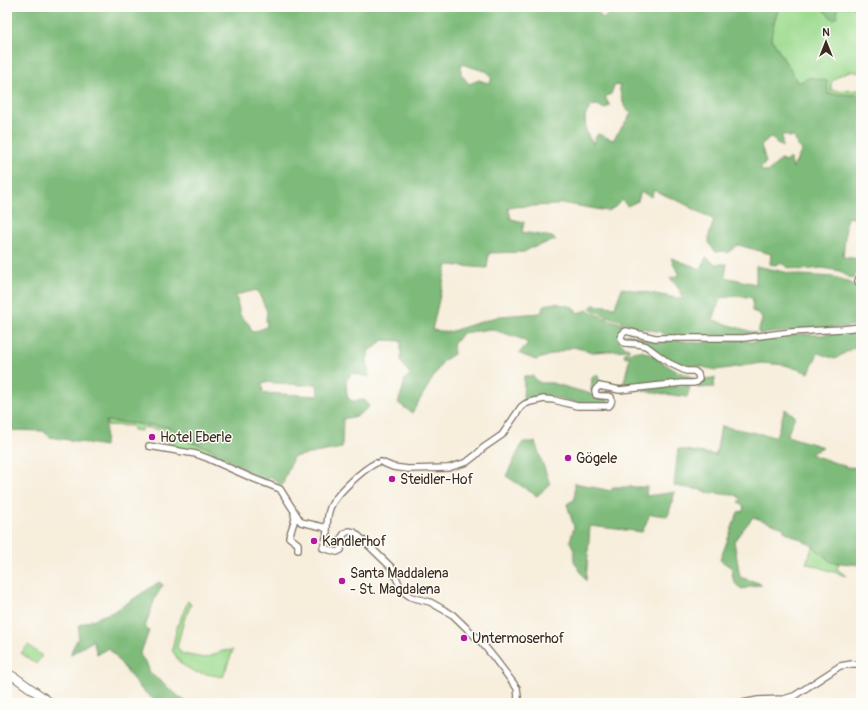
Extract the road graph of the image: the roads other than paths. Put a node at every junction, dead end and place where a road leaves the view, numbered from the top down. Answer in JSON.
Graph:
{"nodes":[{"id":1,"x":855,"y":7,"type":"edge"},
{"id":2,"x":861,"y":13,"type":"edge"},
{"id":3,"x":861,"y":277,"type":"edge"},
{"id":4,"x":861,"y":285,"type":"edge"},
{"id":5,"x":861,"y":327,"type":"edge"},
{"id":6,"x":149,"y":446,"type":"dead end"},
{"id":7,"x":294,"y":512,"type":"junction"},
{"id":8,"x":327,"y":530,"type":"junction"},
{"id":9,"x":298,"y":550,"type":"dead end"},
{"id":10,"x":861,"y":664,"type":"edge"},
{"id":11,"x":7,"y":673,"type":"edge"},
{"id":12,"x":42,"y":700,"type":"edge"},
{"id":13,"x":51,"y":703,"type":"edge"},
{"id":14,"x":516,"y":703,"type":"edge"},
{"id":15,"x":743,"y":703,"type":"edge"}],
"edges":[{"from":1,"to":2,"type":"street"},
{"from":3,"to":4,"type":"street"},
{"from":5,"to":8,"type":"street"},
{"from":6,"to":7,"type":"street"},
{"from":7,"to":8,"type":"street"},
{"from":7,"to":9,"type":"street"},
{"from":8,"to":14,"type":"street"},
{"from":10,"to":15,"type":"street"},
{"from":11,"to":12,"type":"street"},
{"from":12,"to":13,"type":"street"}]}
